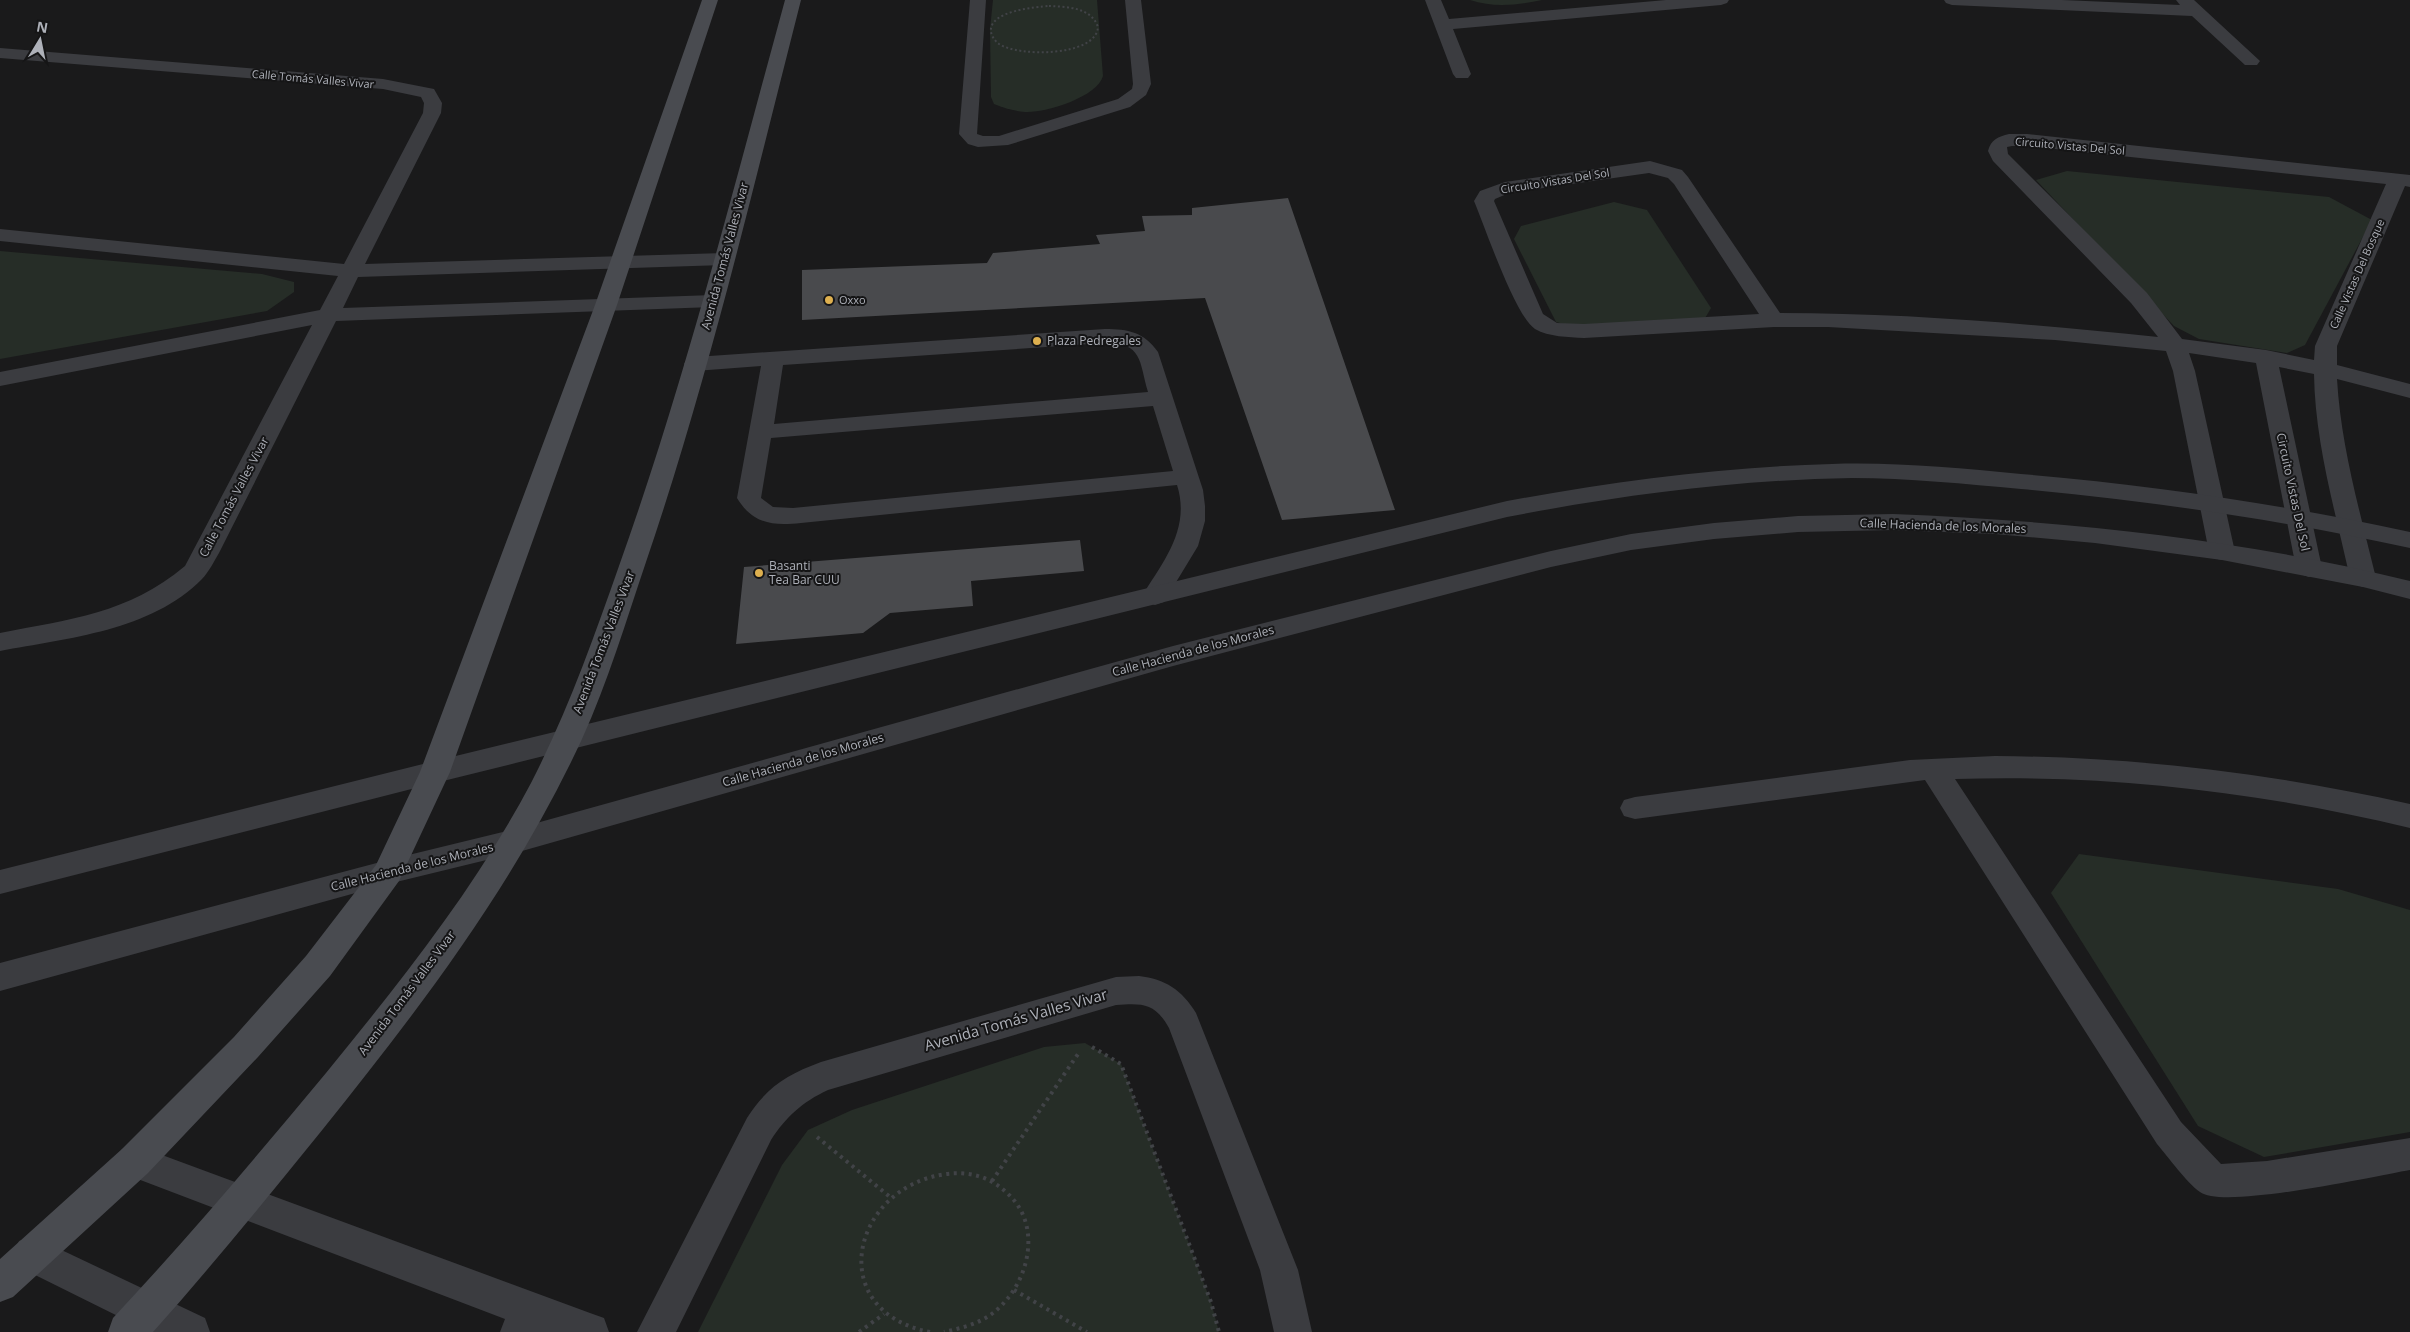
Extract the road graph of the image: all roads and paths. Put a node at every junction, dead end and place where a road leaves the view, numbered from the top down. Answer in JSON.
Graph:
{"nodes":[{"id":1,"x":710,"y":0,"type":"edge"},
{"id":2,"x":793,"y":0,"type":"edge"},
{"id":3,"x":978,"y":0,"type":"edge"},
{"id":4,"x":1133,"y":0,"type":"edge"},
{"id":5,"x":1433,"y":0,"type":"edge"},
{"id":6,"x":1721,"y":0,"type":"edge"},
{"id":7,"x":1952,"y":0,"type":"edge"},
{"id":8,"x":1578,"y":6,"type":"edge"},
{"id":9,"x":2191,"y":6,"type":"edge"},
{"id":10,"x":991,"y":19,"type":"dead end"},
{"id":11,"x":1098,"y":20,"type":"dead end"},
{"id":12,"x":1443,"y":25,"type":"junction"},
{"id":13,"x":990,"y":29,"type":"junction"},
{"id":14,"x":1099,"y":29,"type":"junction"},
{"id":15,"x":990,"y":39,"type":"dead end"},
{"id":16,"x":1100,"y":39,"type":"dead end"},
{"id":17,"x":0,"y":53,"type":"edge"},
{"id":18,"x":2251,"y":61,"type":"dead end"},
{"id":19,"x":1462,"y":74,"type":"dead end"},
{"id":20,"x":2404,"y":180,"type":"edge"},
{"id":21,"x":0,"y":235,"type":"edge"},
{"id":22,"x":724,"y":259,"type":"junction"},
{"id":23,"x":620,"y":263,"type":"junction"},
{"id":24,"x":351,"y":271,"type":"junction"},
{"id":25,"x":489,"y":288,"type":"junction"},
{"id":26,"x":713,"y":301,"type":"junction"},
{"id":27,"x":606,"y":304,"type":"junction"},
{"id":28,"x":328,"y":315,"type":"junction"},
{"id":29,"x":1774,"y":320,"type":"junction"},
{"id":30,"x":2174,"y":343,"type":"junction"},
{"id":31,"x":2266,"y":357,"type":"junction"},
{"id":32,"x":773,"y":359,"type":"junction"},
{"id":33,"x":695,"y":364,"type":"junction"},
{"id":34,"x":2324,"y":370,"type":"junction"},
{"id":35,"x":0,"y":379,"type":"edge"},
{"id":36,"x":2410,"y":391,"type":"edge"},
{"id":37,"x":1162,"y":398,"type":"junction"},
{"id":38,"x":761,"y":432,"type":"junction"},
{"id":39,"x":1186,"y":477,"type":"junction"},
{"id":40,"x":2213,"y":502,"type":"junction"},
{"id":41,"x":2299,"y":516,"type":"junction"},
{"id":42,"x":2352,"y":527,"type":"junction"},
{"id":43,"x":2410,"y":540,"type":"edge"},
{"id":44,"x":2222,"y":552,"type":"junction"},
{"id":45,"x":2309,"y":568,"type":"junction"},
{"id":46,"x":2363,"y":578,"type":"junction"},
{"id":47,"x":2410,"y":590,"type":"edge"},
{"id":48,"x":1155,"y":596,"type":"junction"},
{"id":49,"x":0,"y":642,"type":"edge"},
{"id":50,"x":567,"y":741,"type":"junction"},
{"id":51,"x":1933,"y":769,"type":"junction"},
{"id":52,"x":434,"y":772,"type":"junction"},
{"id":53,"x":1635,"y":808,"type":"dead end"},
{"id":54,"x":2410,"y":816,"type":"edge"},
{"id":55,"x":515,"y":841,"type":"junction"},
{"id":56,"x":388,"y":872,"type":"junction"},
{"id":57,"x":0,"y":882,"type":"edge"},
{"id":58,"x":0,"y":977,"type":"edge"},
{"id":59,"x":774,"y":1105,"type":"junction"},
{"id":60,"x":2410,"y":1154,"type":"edge"},
{"id":61,"x":135,"y":1161,"type":"junction"},
{"id":62,"x":992,"y":1181,"type":"junction"},
{"id":63,"x":890,"y":1197,"type":"junction"},
{"id":64,"x":243,"y":1201,"type":"junction"},
{"id":65,"x":32,"y":1254,"type":"junction"},
{"id":66,"x":0,"y":1284,"type":"edge"},
{"id":67,"x":1014,"y":1290,"type":"junction"},
{"id":68,"x":884,"y":1314,"type":"junction"},
{"id":69,"x":137,"y":1321,"type":"edge"},
{"id":70,"x":526,"y":1321,"type":"edge"},
{"id":71,"x":191,"y":1332,"type":"edge"},
{"id":72,"x":590,"y":1332,"type":"edge"},
{"id":73,"x":656,"y":1332,"type":"edge"},
{"id":74,"x":859,"y":1332,"type":"edge"},
{"id":75,"x":930,"y":1332,"type":"edge"},
{"id":76,"x":944,"y":1332,"type":"edge"},
{"id":77,"x":1087,"y":1332,"type":"edge"},
{"id":78,"x":1219,"y":1332,"type":"edge"},
{"id":79,"x":1293,"y":1332,"type":"edge"}],
"edges":[{"from":1,"to":23,"type":"main road"},
{"from":2,"to":22,"type":"main road","name":"Avenida Tomás Valles Vivar"},
{"from":3,"to":4,"type":"street"},
{"from":5,"to":12,"type":"street"},
{"from":6,"to":8,"type":"street"},
{"from":7,"to":9,"type":"street"},
{"from":8,"to":12,"type":"street"},
{"from":9,"to":18,"type":"street"},
{"from":10,"to":13,"type":"path"},
{"from":11,"to":14,"type":"path"},
{"from":12,"to":19,"type":"street"},
{"from":13,"to":14,"type":"path"},
{"from":13,"to":14,"type":"path"},
{"from":13,"to":15,"type":"path"},
{"from":14,"to":16,"type":"path"},
{"from":17,"to":24,"type":"street","name":"Calle Tomás Valles Vivar"},
{"from":20,"to":30,"type":"street","name":"Circuito Vistas Del Sol"},
{"from":20,"to":34,"type":"street","name":"Calle Vistas Del Bosque"},
{"from":21,"to":24,"type":"street"},
{"from":22,"to":23,"type":"street"},
{"from":22,"to":26,"type":"main road","name":"Avenida Tomás Valles Vivar"},
{"from":23,"to":25,"type":"street"},
{"from":23,"to":27,"type":"main road"},
{"from":24,"to":25,"type":"street"},
{"from":24,"to":28,"type":"street","name":"Calle Tomás Valles Vivar"},
{"from":25,"to":27,"type":"street"},
{"from":25,"to":28,"type":"street"},
{"from":26,"to":27,"type":"street"},
{"from":26,"to":33,"type":"main road","name":"Avenida Tomás Valles Vivar"},
{"from":27,"to":52,"type":"main road"},
{"from":28,"to":35,"type":"street"},
{"from":28,"to":49,"type":"street","name":"Calle Tomás Valles Vivar"},
{"from":29,"to":29,"type":"street","name":"Circuito Vistas Del Sol"},
{"from":29,"to":30,"type":"street","name":"Circuito Vistas Del Sol"},
{"from":30,"to":31,"type":"street","name":"Circuito Vistas Del Sol"},
{"from":30,"to":40,"type":"street","name":"Circuito Vistas Del Sol"},
{"from":31,"to":34,"type":"street","name":"Circuito Vistas Del Sol"},
{"from":31,"to":41,"type":"street","name":"Circuito Vistas Del Sol"},
{"from":32,"to":33,"type":"street"},
{"from":32,"to":37,"type":"street"},
{"from":32,"to":38,"type":"street"},
{"from":33,"to":50,"type":"main road","name":"Avenida Tomás Valles Vivar"},
{"from":34,"to":36,"type":"street","name":"Circuito Vistas Del Sol"},
{"from":34,"to":42,"type":"street"},
{"from":37,"to":38,"type":"street"},
{"from":37,"to":39,"type":"street"},
{"from":38,"to":39,"type":"street"},
{"from":39,"to":48,"type":"street"},
{"from":40,"to":41,"type":"street"},
{"from":40,"to":44,"type":"street","name":"Circuito Vistas Del Sol"},
{"from":40,"to":48,"type":"street"},
{"from":41,"to":42,"type":"street"},
{"from":41,"to":45,"type":"street","name":"Circuito Vistas Del Sol"},
{"from":42,"to":43,"type":"street"},
{"from":42,"to":46,"type":"street"},
{"from":44,"to":45,"type":"street","name":"Calle Hacienda de los Morales"},
{"from":44,"to":55,"type":"street","name":"Calle Hacienda de los Morales"},
{"from":45,"to":46,"type":"street","name":"Calle Hacienda de los Morales"},
{"from":46,"to":47,"type":"street","name":"Calle Hacienda de los Morales"},
{"from":48,"to":50,"type":"street"},
{"from":50,"to":52,"type":"street"},
{"from":50,"to":55,"type":"main road","name":"Avenida Tomás Valles Vivar"},
{"from":51,"to":53,"type":"street"},
{"from":51,"to":54,"type":"street"},
{"from":51,"to":60,"type":"street"},
{"from":52,"to":56,"type":"main road"},
{"from":52,"to":57,"type":"street"},
{"from":55,"to":56,"type":"street","name":"Calle Hacienda de los Morales"},
{"from":55,"to":64,"type":"main road","name":"Avenida Tomás Valles Vivar"},
{"from":56,"to":58,"type":"street","name":"Calle Hacienda de los Morales"},
{"from":56,"to":61,"type":"main road"},
{"from":59,"to":63,"type":"path"},
{"from":59,"to":73,"type":"street","name":"Avenida Tomás Valles Vivar"},
{"from":59,"to":79,"type":"street","name":"Avenida Tomás Valles Vivar"},
{"from":61,"to":64,"type":"street"},
{"from":61,"to":65,"type":"main road"},
{"from":62,"to":63,"type":"path"},
{"from":62,"to":67,"type":"path"},
{"from":62,"to":78,"type":"path"},
{"from":63,"to":68,"type":"path"},
{"from":64,"to":69,"type":"main road","name":"Avenida Tomás Valles Vivar"},
{"from":64,"to":70,"type":"street"},
{"from":65,"to":66,"type":"main road"},
{"from":65,"to":69,"type":"street"},
{"from":67,"to":76,"type":"path"},
{"from":67,"to":77,"type":"path"},
{"from":68,"to":74,"type":"path"},
{"from":68,"to":75,"type":"path"},
{"from":69,"to":71,"type":"street"},
{"from":70,"to":72,"type":"street"}]}
